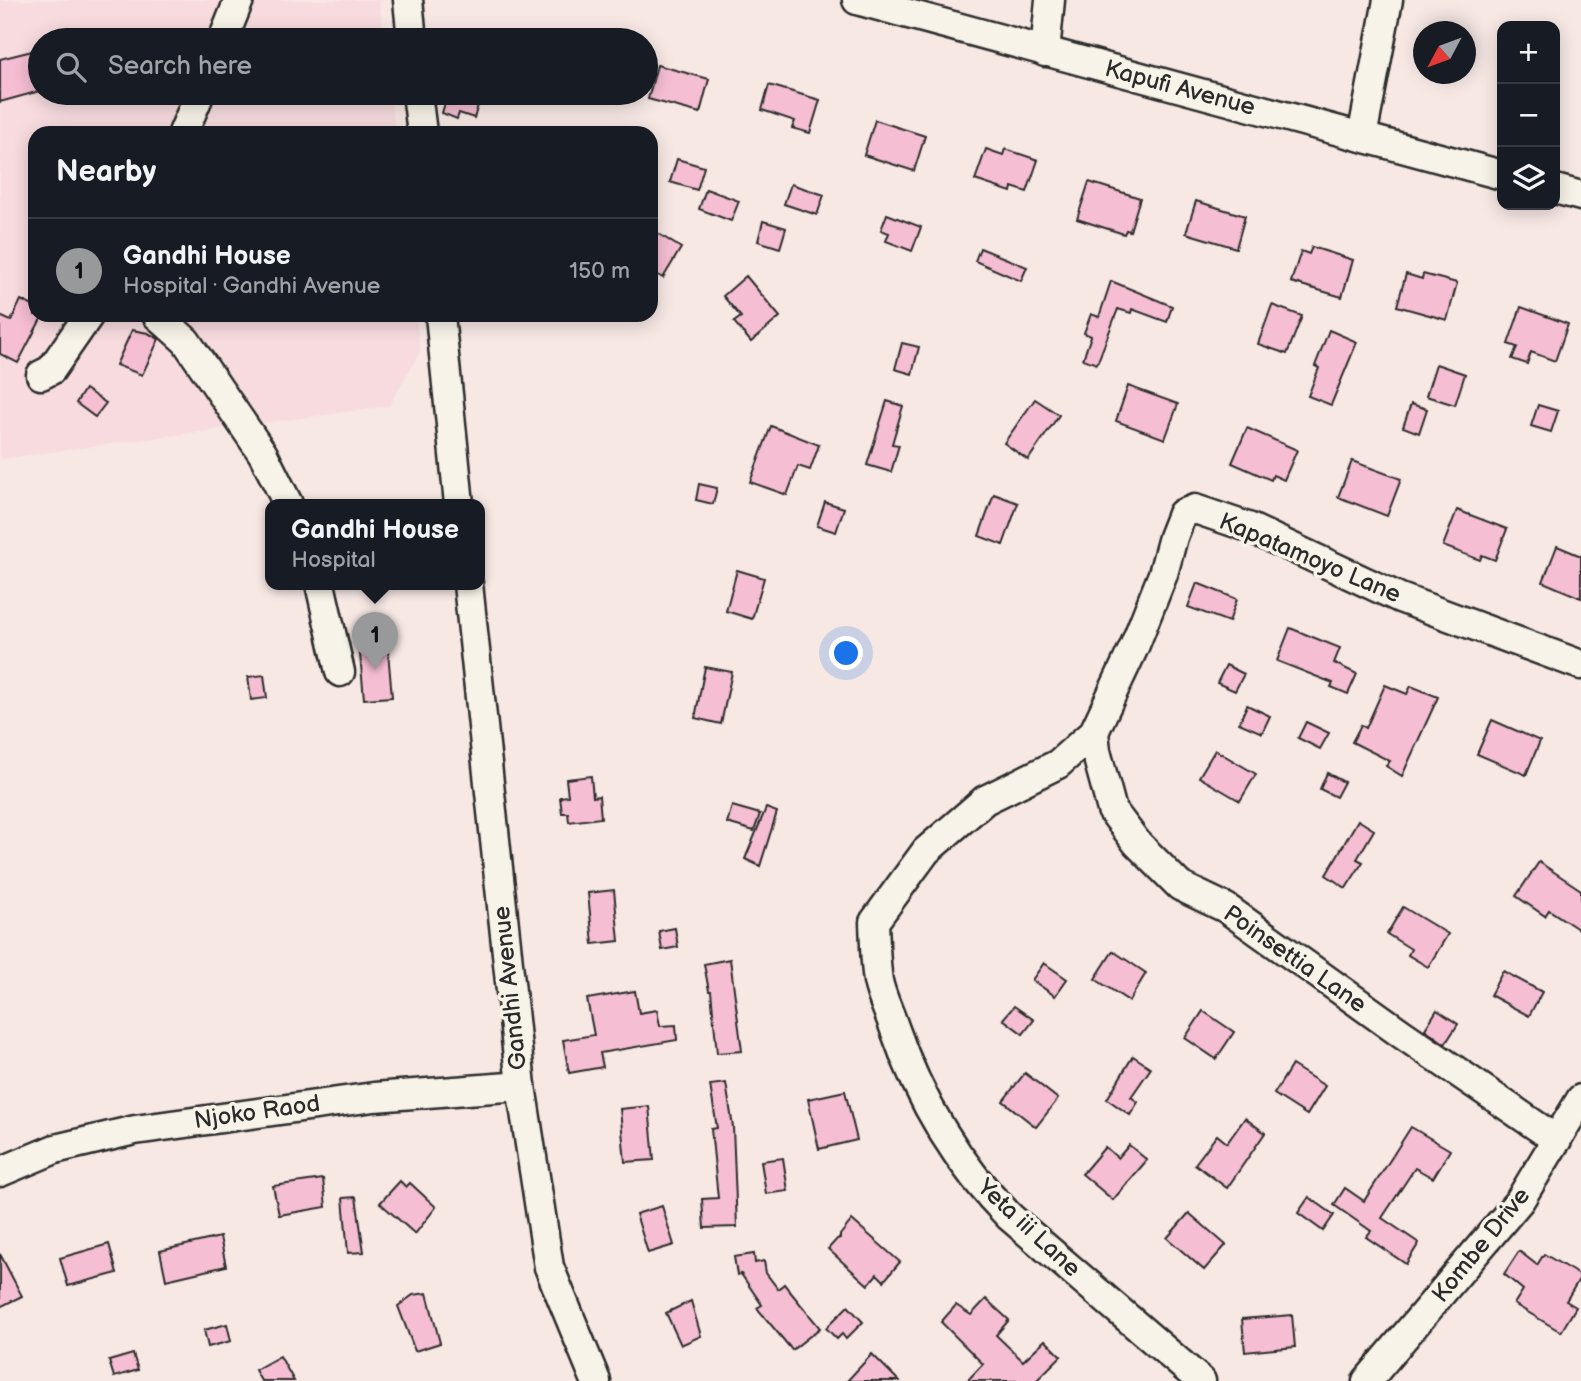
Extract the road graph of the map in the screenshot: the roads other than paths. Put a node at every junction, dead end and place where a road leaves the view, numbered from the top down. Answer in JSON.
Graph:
{"nodes":[{"id":1,"x":239,"y":0,"type":"edge"},
{"id":2,"x":408,"y":0,"type":"edge"},
{"id":3,"x":857,"y":0,"type":"edge"},
{"id":4,"x":1050,"y":0,"type":"edge"},
{"id":5,"x":1388,"y":0,"type":"edge"},
{"id":6,"x":228,"y":28,"type":"edge"},
{"id":7,"x":411,"y":28,"type":"edge"},
{"id":8,"x":1045,"y":52,"type":"junction"},
{"id":9,"x":195,"y":105,"type":"edge"},
{"id":10,"x":419,"y":105,"type":"edge"},
{"id":11,"x":186,"y":126,"type":"edge"},
{"id":12,"x":421,"y":126,"type":"edge"},
{"id":13,"x":1362,"y":137,"type":"junction"},
{"id":14,"x":1497,"y":174,"type":"edge"},
{"id":15,"x":1560,"y":190,"type":"edge"},
{"id":16,"x":1581,"y":196,"type":"edge"},
{"id":17,"x":84,"y":322,"type":"edge"},
{"id":18,"x":165,"y":322,"type":"edge"},
{"id":19,"x":441,"y":322,"type":"edge"},
{"id":20,"x":41,"y":375,"type":"dead end"},
{"id":21,"x":286,"y":499,"type":"edge"},
{"id":22,"x":458,"y":499,"type":"edge"},
{"id":23,"x":321,"y":590,"type":"edge"},
{"id":24,"x":469,"y":590,"type":"edge"},
{"id":25,"x":1581,"y":665,"type":"edge"},
{"id":26,"x":340,"y":672,"type":"dead end"},
{"id":27,"x":1094,"y":732,"type":"junction"},
{"id":28,"x":521,"y":1086,"type":"junction"},
{"id":29,"x":1581,"y":1099,"type":"edge"},
{"id":30,"x":1557,"y":1140,"type":"junction"},
{"id":31,"x":0,"y":1172,"type":"edge"},
{"id":32,"x":596,"y":1381,"type":"edge"},
{"id":33,"x":1201,"y":1381,"type":"edge"},
{"id":34,"x":1367,"y":1381,"type":"edge"}],
"edges":[{"from":1,"to":6,"type":"street"},
{"from":2,"to":7,"type":"street"},
{"from":3,"to":8,"type":"street","name":"Kapufi Avenue"},
{"from":4,"to":8,"type":"street"},
{"from":5,"to":13,"type":"street"},
{"from":8,"to":13,"type":"street","name":"Kapufi Avenue"},
{"from":9,"to":11,"type":"street"},
{"from":10,"to":12,"type":"street"},
{"from":13,"to":14,"type":"street","name":"Kapufi Avenue"},
{"from":15,"to":16,"type":"street"},
{"from":17,"to":20,"type":"street"},
{"from":18,"to":21,"type":"street"},
{"from":19,"to":22,"type":"street"},
{"from":23,"to":26,"type":"street"},
{"from":24,"to":28,"type":"street","name":"Gandhi Avenue"},
{"from":25,"to":27,"type":"street","name":"Kapatamoyo Lane"},
{"from":27,"to":30,"type":"street","name":"Poinsettia Lane"},
{"from":27,"to":33,"type":"street","name":"Yeta iii Lane"},
{"from":28,"to":31,"type":"street","name":"Njoko Raod"},
{"from":28,"to":32,"type":"street","name":"Gandhi Avenue"},
{"from":29,"to":30,"type":"street","name":"Kombe Drive"},
{"from":30,"to":34,"type":"street","name":"Kombe Drive"}]}
